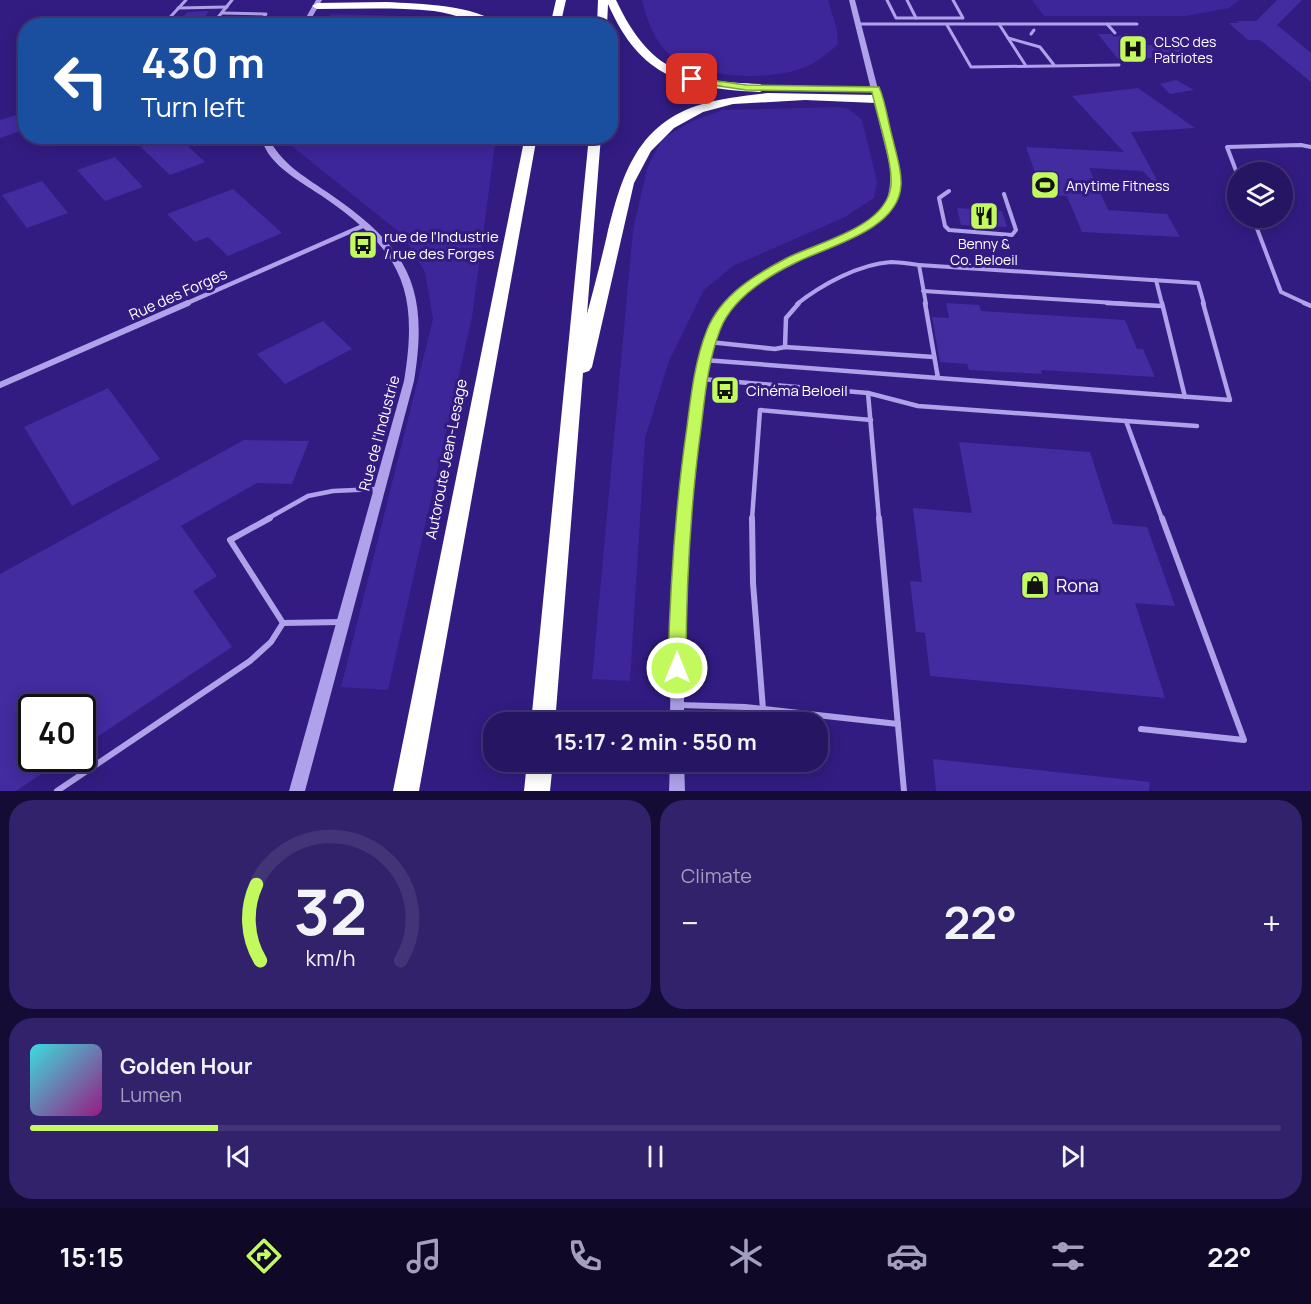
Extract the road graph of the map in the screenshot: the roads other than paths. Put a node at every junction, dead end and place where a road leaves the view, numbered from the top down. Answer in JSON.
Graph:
{"nodes":[{"id":1,"x":186,"y":0,"type":"edge"},
{"id":2,"x":232,"y":0,"type":"edge"},
{"id":3,"x":365,"y":0,"type":"edge"},
{"id":4,"x":453,"y":0,"type":"edge"},
{"id":5,"x":561,"y":0,"type":"edge"},
{"id":6,"x":603,"y":0,"type":"edge"},
{"id":7,"x":611,"y":0,"type":"edge"},
{"id":8,"x":852,"y":0,"type":"edge"},
{"id":9,"x":887,"y":0,"type":"edge"},
{"id":10,"x":907,"y":0,"type":"edge"},
{"id":11,"x":953,"y":0,"type":"edge"},
{"id":12,"x":322,"y":2,"type":"edge"},
{"id":13,"x":227,"y":7,"type":"junction"},
{"id":14,"x":178,"y":8,"type":"junction"},
{"id":15,"x":222,"y":13,"type":"junction"},
{"id":16,"x":169,"y":18,"type":"edge"},
{"id":17,"x":218,"y":18,"type":"edge"},
{"id":18,"x":263,"y":18,"type":"edge"},
{"id":19,"x":310,"y":18,"type":"edge"},
{"id":20,"x":480,"y":18,"type":"edge"},
{"id":21,"x":557,"y":18,"type":"edge"},
{"id":22,"x":602,"y":18,"type":"edge"},
{"id":23,"x":916,"y":18,"type":"junction"},
{"id":24,"x":859,"y":24,"type":"junction"},
{"id":25,"x":999,"y":24,"type":"junction"},
{"id":26,"x":1107,"y":24,"type":"junction"},
{"id":27,"x":1137,"y":24,"type":"dead end"},
{"id":28,"x":947,"y":25,"type":"junction"},
{"id":29,"x":1034,"y":30,"type":"dead end"},
{"id":30,"x":1115,"y":33,"type":"dead end"},
{"id":31,"x":1031,"y":34,"type":"dead end"},
{"id":32,"x":1008,"y":38,"type":"junction"},
{"id":33,"x":1054,"y":65,"type":"junction"},
{"id":34,"x":1119,"y":65,"type":"dead end"},
{"id":35,"x":1026,"y":66,"type":"junction"},
{"id":36,"x":876,"y":94,"type":"junction"},
{"id":37,"x":267,"y":144,"type":"edge"},
{"id":38,"x":529,"y":144,"type":"edge"},
{"id":39,"x":594,"y":144,"type":"edge"},
{"id":40,"x":1311,"y":147,"type":"edge"},
{"id":41,"x":1233,"y":162,"type":"edge"},
{"id":42,"x":949,"y":191,"type":"dead end"},
{"id":43,"x":1004,"y":194,"type":"dead end"},
{"id":44,"x":365,"y":225,"type":"junction"},
{"id":45,"x":1257,"y":228,"type":"edge"},
{"id":46,"x":919,"y":265,"type":"junction"},
{"id":47,"x":1156,"y":280,"type":"junction"},
{"id":48,"x":923,"y":291,"type":"junction"},
{"id":49,"x":1162,"y":306,"type":"junction"},
{"id":50,"x":1311,"y":306,"type":"edge"},
{"id":51,"x":709,"y":342,"type":"junction"},
{"id":52,"x":785,"y":346,"type":"junction"},
{"id":53,"x":934,"y":357,"type":"junction"},
{"id":54,"x":704,"y":360,"type":"junction"},
{"id":55,"x":938,"y":378,"type":"junction"},
{"id":56,"x":700,"y":379,"type":"junction"},
{"id":57,"x":0,"y":385,"type":"edge"},
{"id":58,"x":868,"y":393,"type":"junction"},
{"id":59,"x":1185,"y":397,"type":"junction"},
{"id":60,"x":871,"y":420,"type":"junction"},
{"id":61,"x":1126,"y":421,"type":"junction"},
{"id":62,"x":569,"y":424,"type":"junction"},
{"id":63,"x":1197,"y":426,"type":"dead end"},
{"id":64,"x":380,"y":489,"type":"junction"},
{"id":65,"x":343,"y":621,"type":"junction"},
{"id":66,"x":283,"y":622,"type":"junction"},
{"id":67,"x":677,"y":705,"type":"junction"},
{"id":68,"x":763,"y":709,"type":"junction"},
{"id":69,"x":544,"y":712,"type":"edge"},
{"id":70,"x":677,"y":712,"type":"edge"},
{"id":71,"x":898,"y":724,"type":"junction"},
{"id":72,"x":1141,"y":729,"type":"dead end"},
{"id":73,"x":539,"y":772,"type":"edge"},
{"id":74,"x":677,"y":772,"type":"edge"},
{"id":75,"x":57,"y":791,"type":"edge"},
{"id":76,"x":297,"y":791,"type":"edge"},
{"id":77,"x":406,"y":791,"type":"edge"},
{"id":78,"x":537,"y":791,"type":"edge"},
{"id":79,"x":677,"y":791,"type":"edge"},
{"id":80,"x":904,"y":791,"type":"edge"}],
"edges":[{"from":1,"to":14,"type":"lane"},
{"from":2,"to":13,"type":"lane"},
{"from":3,"to":4,"type":"highway"},
{"from":3,"to":12,"type":"highway"},
{"from":5,"to":21,"type":"highway"},
{"from":6,"to":22,"type":"highway"},
{"from":7,"to":36,"type":"highway"},
{"from":8,"to":24,"type":"street"},
{"from":9,"to":23,"type":"lane"},
{"from":10,"to":23,"type":"lane"},
{"from":11,"to":23,"type":"lane"},
{"from":12,"to":19,"type":"street"},
{"from":12,"to":20,"type":"highway"},
{"from":13,"to":14,"type":"lane"},
{"from":13,"to":15,"type":"lane"},
{"from":14,"to":16,"type":"lane"},
{"from":15,"to":17,"type":"lane"},
{"from":15,"to":18,"type":"lane"},
{"from":24,"to":28,"type":"lane"},
{"from":24,"to":36,"type":"street"},
{"from":25,"to":26,"type":"lane"},
{"from":25,"to":28,"type":"lane"},
{"from":25,"to":32,"type":"lane"},
{"from":26,"to":27,"type":"lane"},
{"from":26,"to":30,"type":"lane"},
{"from":28,"to":35,"type":"lane"},
{"from":29,"to":31,"type":"lane"},
{"from":32,"to":33,"type":"lane"},
{"from":32,"to":35,"type":"lane"},
{"from":33,"to":34,"type":"lane"},
{"from":33,"to":35,"type":"lane"},
{"from":36,"to":51,"type":"street"},
{"from":36,"to":62,"type":"highway"},
{"from":37,"to":44,"type":"street","name":"Rue de l'Industrie"},
{"from":38,"to":77,"type":"highway","name":"Autoroute Jean-Lesage"},
{"from":39,"to":62,"type":"highway"},
{"from":40,"to":41,"type":"lane"},
{"from":42,"to":43,"type":"lane"},
{"from":44,"to":57,"type":"street","name":"Rue des Forges"},
{"from":44,"to":64,"type":"street","name":"Rue de l'Industrie"},
{"from":45,"to":50,"type":"lane"},
{"from":46,"to":47,"type":"lane"},
{"from":46,"to":48,"type":"lane"},
{"from":46,"to":52,"type":"lane"},
{"from":47,"to":49,"type":"lane"},
{"from":47,"to":59,"type":"lane"},
{"from":48,"to":49,"type":"lane"},
{"from":48,"to":53,"type":"lane"},
{"from":49,"to":59,"type":"lane"},
{"from":51,"to":52,"type":"lane"},
{"from":51,"to":54,"type":"street"},
{"from":52,"to":53,"type":"lane"},
{"from":53,"to":55,"type":"lane"},
{"from":54,"to":55,"type":"lane"},
{"from":54,"to":56,"type":"street"},
{"from":55,"to":59,"type":"lane"},
{"from":56,"to":58,"type":"lane"},
{"from":56,"to":67,"type":"street"},
{"from":58,"to":60,"type":"lane"},
{"from":58,"to":61,"type":"lane"},
{"from":60,"to":68,"type":"lane"},
{"from":60,"to":71,"type":"lane"},
{"from":61,"to":63,"type":"lane"},
{"from":61,"to":72,"type":"lane"},
{"from":62,"to":69,"type":"highway"},
{"from":64,"to":65,"type":"street","name":"Rue de l'Industrie"},
{"from":64,"to":66,"type":"lane"},
{"from":65,"to":66,"type":"lane"},
{"from":65,"to":76,"type":"street","name":"Rue de l'Industrie"},
{"from":66,"to":75,"type":"lane"},
{"from":67,"to":68,"type":"lane"},
{"from":67,"to":70,"type":"street"},
{"from":68,"to":71,"type":"lane"},
{"from":71,"to":80,"type":"lane"},
{"from":73,"to":78,"type":"highway"},
{"from":74,"to":79,"type":"street"}]}
